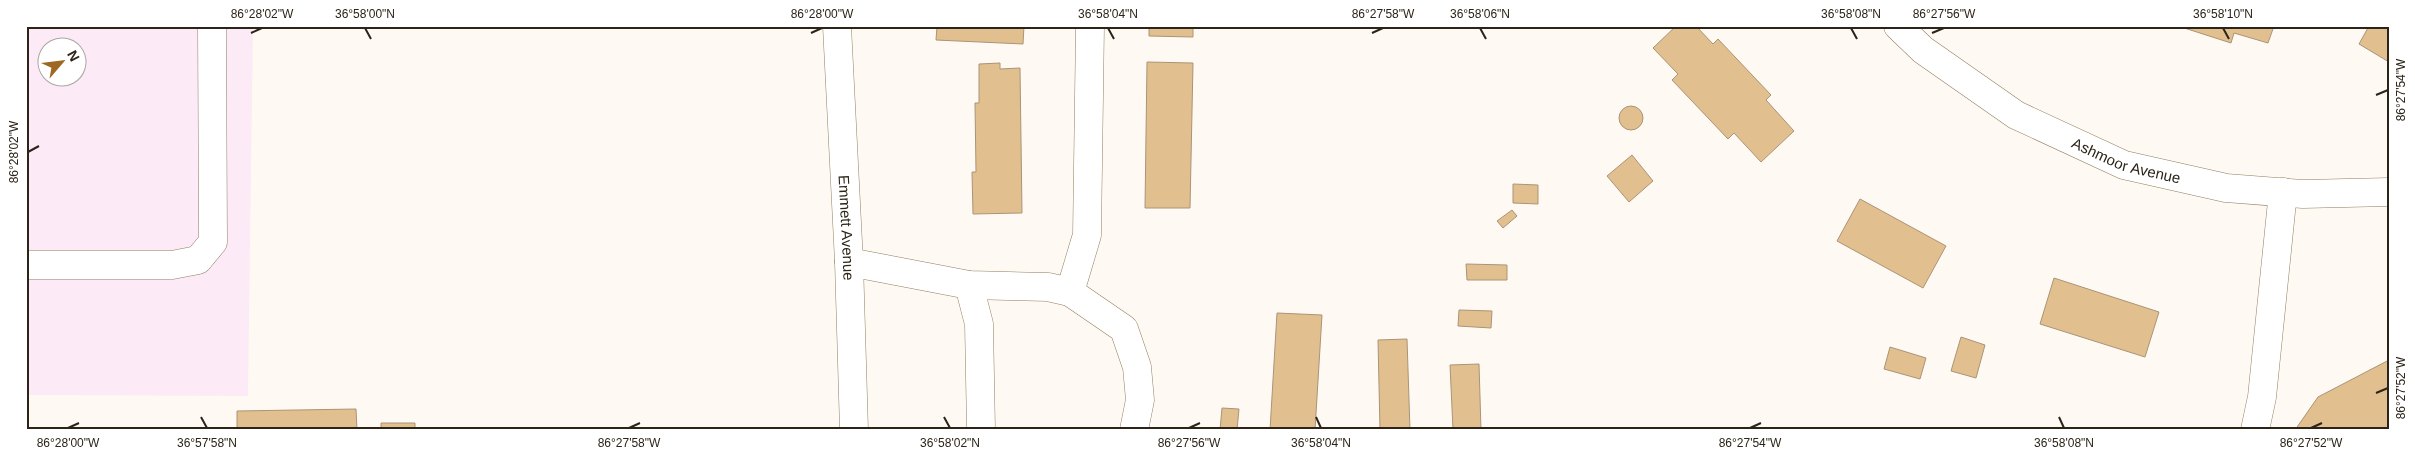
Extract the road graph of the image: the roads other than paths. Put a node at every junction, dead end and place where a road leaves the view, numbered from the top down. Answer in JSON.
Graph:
{"nodes":[{"id":1,"x":212,"y":26,"type":"edge"},
{"id":2,"x":837,"y":26,"type":"edge"},
{"id":3,"x":1090,"y":26,"type":"edge"},
{"id":4,"x":1898,"y":26,"type":"edge"},
{"id":5,"x":2283,"y":192,"type":"junction"},
{"id":6,"x":2389,"y":192,"type":"edge"},
{"id":7,"x":849,"y":262,"type":"junction"},
{"id":8,"x":26,"y":265,"type":"edge"},
{"id":9,"x":970,"y":286,"type":"junction"},
{"id":10,"x":1070,"y":292,"type":"junction"},
{"id":11,"x":854,"y":430,"type":"edge"},
{"id":12,"x":981,"y":430,"type":"edge"},
{"id":13,"x":1134,"y":430,"type":"edge"},
{"id":14,"x":2255,"y":430,"type":"edge"}],
"edges":[{"from":1,"to":8,"type":"street"},
{"from":2,"to":7,"type":"street","name":"Emmett Avenue"},
{"from":3,"to":10,"type":"street"},
{"from":4,"to":5,"type":"street","name":"Ashmoor Avenue"},
{"from":5,"to":6,"type":"street","name":"Ashmoor Avenue"},
{"from":5,"to":14,"type":"street"},
{"from":7,"to":9,"type":"street"},
{"from":7,"to":11,"type":"street","name":"Emmett Avenue"},
{"from":9,"to":10,"type":"street"},
{"from":9,"to":12,"type":"street"},
{"from":10,"to":13,"type":"street"}]}
